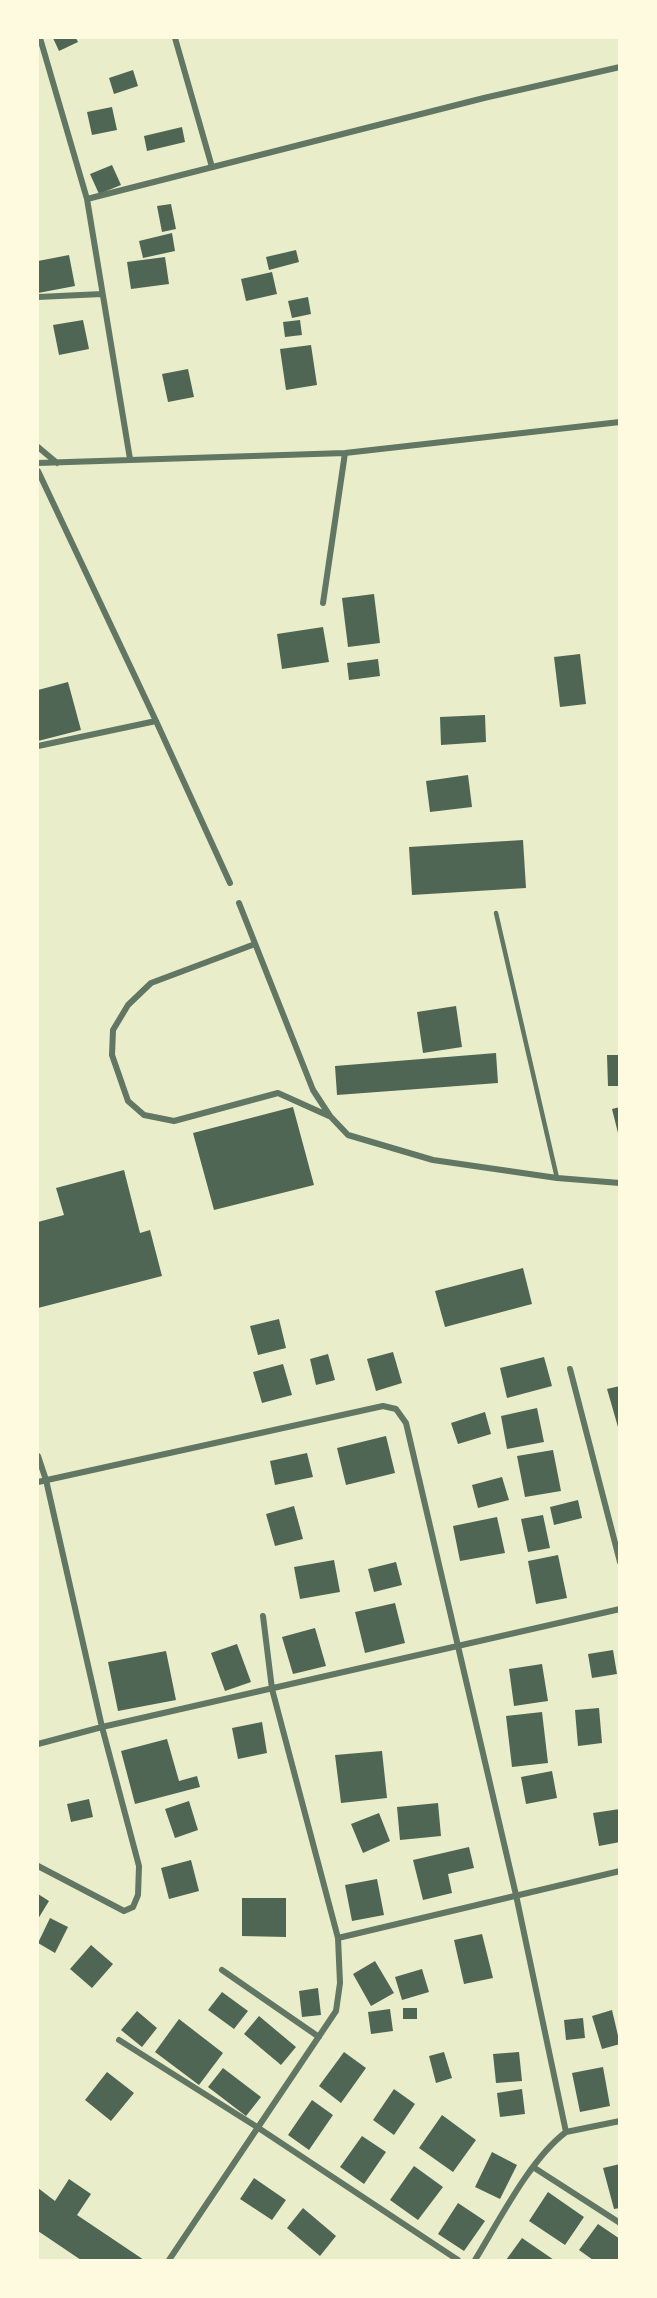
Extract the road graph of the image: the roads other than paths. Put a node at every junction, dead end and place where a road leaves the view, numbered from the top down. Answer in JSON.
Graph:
{"nodes":[{"id":1,"x":40,"y":38,"type":"edge"},
{"id":2,"x":175,"y":38,"type":"edge"},
{"id":3,"x":620,"y":67,"type":"edge"},
{"id":4,"x":212,"y":167,"type":"junction"},
{"id":5,"x":87,"y":199,"type":"junction"},
{"id":6,"x":102,"y":294,"type":"junction"},
{"id":7,"x":38,"y":297,"type":"edge"},
{"id":8,"x":620,"y":422,"type":"edge"},
{"id":9,"x":38,"y":447,"type":"edge"},
{"id":10,"x":345,"y":453,"type":"junction"},
{"id":11,"x":130,"y":459,"type":"junction"},
{"id":12,"x":57,"y":463,"type":"junction"},
{"id":13,"x":38,"y":464,"type":"edge"},
{"id":14,"x":38,"y":471,"type":"edge"},
{"id":15,"x":323,"y":603,"type":"dead end"},
{"id":16,"x":156,"y":722,"type":"junction"},
{"id":17,"x":38,"y":746,"type":"edge"},
{"id":18,"x":230,"y":883,"type":"dead end"},
{"id":19,"x":239,"y":903,"type":"dead end"},
{"id":20,"x":496,"y":913,"type":"dead end"},
{"id":21,"x":255,"y":944,"type":"junction"},
{"id":22,"x":330,"y":1116,"type":"junction"},
{"id":23,"x":557,"y":1178,"type":"junction"},
{"id":24,"x":620,"y":1183,"type":"edge"},
{"id":25,"x":570,"y":1369,"type":"dead end"},
{"id":26,"x":38,"y":1456,"type":"edge"},
{"id":27,"x":46,"y":1480,"type":"junction"},
{"id":28,"x":38,"y":1482,"type":"edge"},
{"id":29,"x":620,"y":1562,"type":"edge"},
{"id":30,"x":620,"y":1609,"type":"edge"},
{"id":31,"x":263,"y":1616,"type":"dead end"},
{"id":32,"x":458,"y":1646,"type":"junction"},
{"id":33,"x":272,"y":1689,"type":"junction"},
{"id":34,"x":102,"y":1727,"type":"junction"},
{"id":35,"x":38,"y":1744,"type":"edge"},
{"id":36,"x":38,"y":1866,"type":"edge"},
{"id":37,"x":620,"y":1871,"type":"edge"},
{"id":38,"x":516,"y":1895,"type":"junction"},
{"id":39,"x":338,"y":1938,"type":"junction"},
{"id":40,"x":222,"y":1970,"type":"dead end"},
{"id":41,"x":319,"y":2037,"type":"junction"},
{"id":42,"x":119,"y":2040,"type":"dead end"},
{"id":43,"x":620,"y":2121,"type":"edge"},
{"id":44,"x":257,"y":2127,"type":"junction"},
{"id":45,"x":566,"y":2132,"type":"junction"},
{"id":46,"x":533,"y":2167,"type":"junction"},
{"id":47,"x":620,"y":2223,"type":"edge"},
{"id":48,"x":170,"y":2260,"type":"edge"},
{"id":49,"x":458,"y":2260,"type":"edge"},
{"id":50,"x":475,"y":2260,"type":"edge"}],
"edges":[{"from":1,"to":5,"type":"street"},
{"from":2,"to":4,"type":"street"},
{"from":3,"to":4,"type":"street"},
{"from":4,"to":5,"type":"street"},
{"from":5,"to":6,"type":"street"},
{"from":6,"to":7,"type":"street"},
{"from":6,"to":11,"type":"street"},
{"from":8,"to":10,"type":"street"},
{"from":9,"to":12,"type":"street"},
{"from":10,"to":11,"type":"street"},
{"from":10,"to":15,"type":"street"},
{"from":11,"to":12,"type":"street"},
{"from":12,"to":13,"type":"street"},
{"from":14,"to":16,"type":"street"},
{"from":16,"to":17,"type":"street"},
{"from":16,"to":18,"type":"street"},
{"from":19,"to":21,"type":"street"},
{"from":20,"to":23,"type":"lane"},
{"from":21,"to":22,"type":"street"},
{"from":21,"to":22,"type":"street"},
{"from":22,"to":23,"type":"street"},
{"from":23,"to":24,"type":"street"},
{"from":25,"to":29,"type":"street"},
{"from":26,"to":27,"type":"street"},
{"from":27,"to":28,"type":"street"},
{"from":27,"to":32,"type":"street"},
{"from":27,"to":34,"type":"street"},
{"from":30,"to":32,"type":"street"},
{"from":31,"to":33,"type":"street"},
{"from":32,"to":33,"type":"street"},
{"from":32,"to":38,"type":"street"},
{"from":33,"to":34,"type":"street"},
{"from":33,"to":39,"type":"street"},
{"from":34,"to":35,"type":"street"},
{"from":34,"to":36,"type":"street"},
{"from":37,"to":38,"type":"street"},
{"from":38,"to":39,"type":"street"},
{"from":38,"to":45,"type":"street"},
{"from":39,"to":41,"type":"street"},
{"from":40,"to":41,"type":"street"},
{"from":41,"to":44,"type":"street"},
{"from":42,"to":44,"type":"street"},
{"from":43,"to":45,"type":"street"},
{"from":44,"to":48,"type":"street"},
{"from":44,"to":49,"type":"street"},
{"from":45,"to":46,"type":"street"},
{"from":46,"to":47,"type":"street"},
{"from":46,"to":50,"type":"street"}]}
